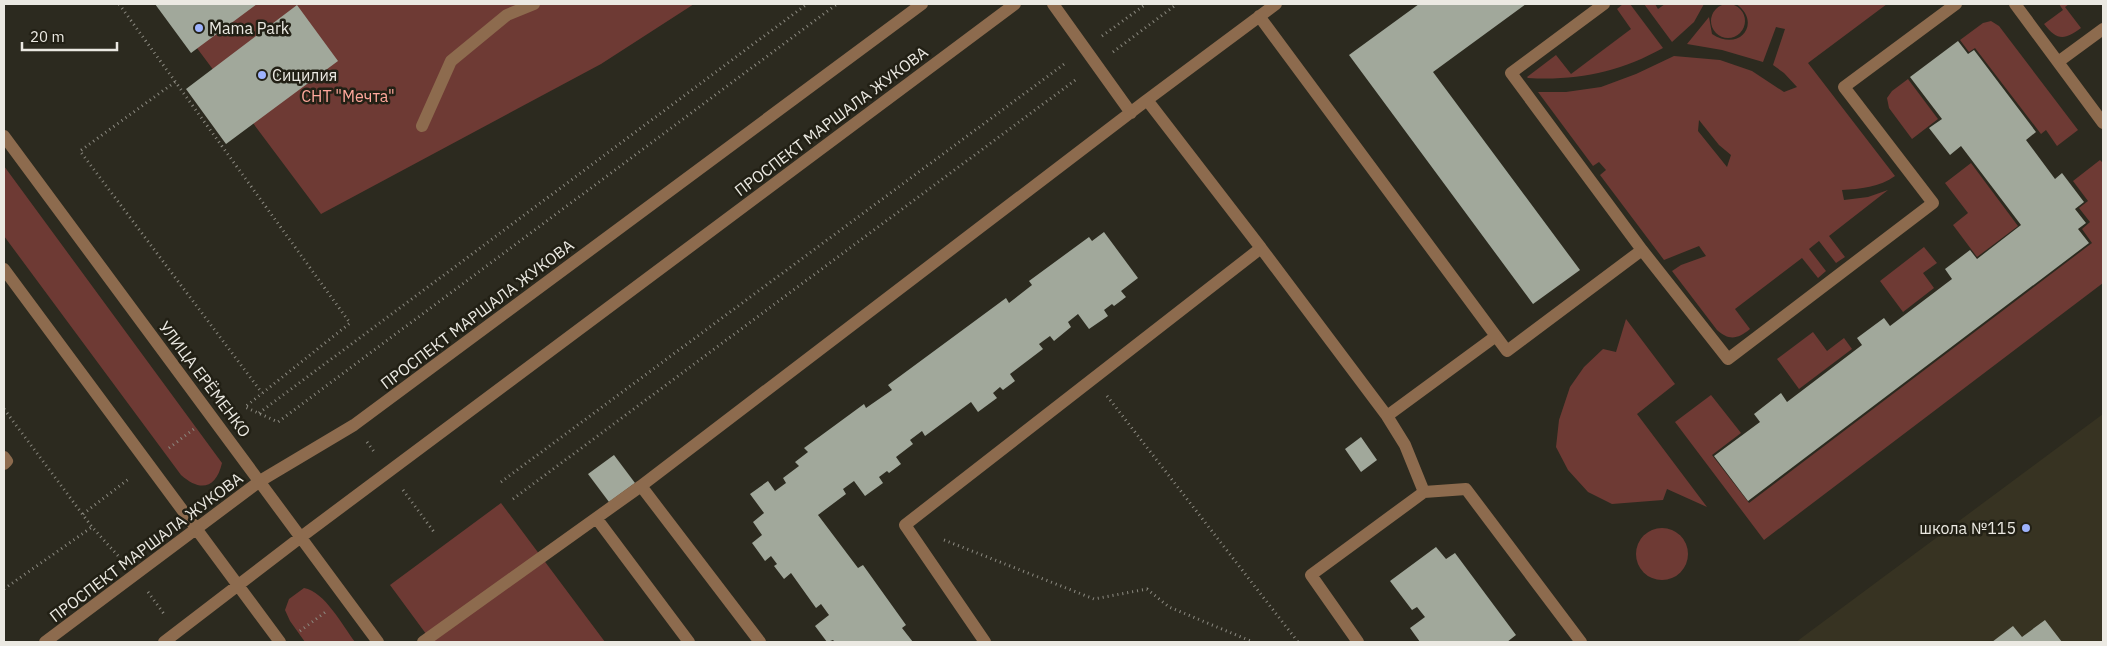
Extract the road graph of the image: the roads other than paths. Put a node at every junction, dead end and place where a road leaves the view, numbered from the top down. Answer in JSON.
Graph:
{"nodes":[{"id":1,"x":534,"y":4,"type":"edge"},
{"id":2,"x":922,"y":4,"type":"edge"},
{"id":3,"x":1015,"y":4,"type":"edge"},
{"id":4,"x":1053,"y":4,"type":"edge"},
{"id":5,"x":1276,"y":4,"type":"edge"},
{"id":6,"x":1604,"y":4,"type":"edge"},
{"id":7,"x":1956,"y":4,"type":"edge"},
{"id":8,"x":2015,"y":4,"type":"edge"},
{"id":9,"x":1260,"y":16,"type":"junction"},
{"id":10,"x":2103,"y":29,"type":"edge"},
{"id":11,"x":2058,"y":62,"type":"junction"},
{"id":12,"x":1147,"y":100,"type":"junction"},
{"id":13,"x":1131,"y":113,"type":"junction"},
{"id":14,"x":2103,"y":123,"type":"edge"},
{"id":15,"x":422,"y":126,"type":"dead end"},
{"id":16,"x":4,"y":136,"type":"edge"},
{"id":17,"x":1261,"y":248,"type":"junction"},
{"id":18,"x":1642,"y":250,"type":"junction"},
{"id":19,"x":4,"y":269,"type":"edge"},
{"id":20,"x":1496,"y":336,"type":"junction"},
{"id":21,"x":1387,"y":416,"type":"junction"},
{"id":22,"x":4,"y":457,"type":"edge"},
{"id":23,"x":4,"y":464,"type":"edge"},
{"id":24,"x":260,"y":481,"type":"junction"},
{"id":25,"x":641,"y":486,"type":"junction"},
{"id":26,"x":1424,"y":492,"type":"junction"},
{"id":27,"x":597,"y":519,"type":"junction"},
{"id":28,"x":196,"y":530,"type":"junction"},
{"id":29,"x":301,"y":537,"type":"junction"},
{"id":30,"x":238,"y":585,"type":"junction"},
{"id":31,"x":45,"y":642,"type":"edge"},
{"id":32,"x":164,"y":642,"type":"edge"},
{"id":33,"x":280,"y":642,"type":"edge"},
{"id":34,"x":378,"y":642,"type":"edge"},
{"id":35,"x":423,"y":642,"type":"edge"},
{"id":36,"x":689,"y":642,"type":"edge"},
{"id":37,"x":760,"y":642,"type":"edge"},
{"id":38,"x":985,"y":642,"type":"edge"},
{"id":39,"x":1358,"y":642,"type":"edge"},
{"id":40,"x":1581,"y":642,"type":"edge"}],
"edges":[{"from":1,"to":15,"type":"street"},
{"from":2,"to":24,"type":"street","name":"ПРОСПЕКТ МАРШАЛА ЖУКОВА"},
{"from":3,"to":29,"type":"street","name":"ПРОСПЕКТ МАРШАЛА ЖУКОВА"},
{"from":4,"to":13,"type":"street"},
{"from":5,"to":9,"type":"street"},
{"from":6,"to":18,"type":"street"},
{"from":7,"to":18,"type":"street"},
{"from":8,"to":11,"type":"street"},
{"from":9,"to":12,"type":"street"},
{"from":9,"to":20,"type":"street"},
{"from":10,"to":11,"type":"street"},
{"from":11,"to":14,"type":"street"},
{"from":12,"to":13,"type":"street"},
{"from":12,"to":17,"type":"street"},
{"from":13,"to":25,"type":"street"},
{"from":16,"to":24,"type":"street","name":"УЛИЦА ЕРЁМЕНКО"},
{"from":17,"to":21,"type":"street"},
{"from":17,"to":38,"type":"street"},
{"from":18,"to":20,"type":"street"},
{"from":19,"to":28,"type":"street"},
{"from":20,"to":21,"type":"street"},
{"from":21,"to":26,"type":"street"},
{"from":22,"to":23,"type":"street"},
{"from":24,"to":28,"type":"street","name":"ПРОСПЕКТ МАРШАЛА ЖУКОВА"},
{"from":24,"to":29,"type":"street","name":"УЛИЦА ЕРЁМЕНКО"},
{"from":25,"to":27,"type":"street"},
{"from":25,"to":37,"type":"street"},
{"from":26,"to":39,"type":"street"},
{"from":26,"to":40,"type":"street"},
{"from":27,"to":35,"type":"street"},
{"from":27,"to":36,"type":"street"},
{"from":28,"to":30,"type":"street"},
{"from":28,"to":31,"type":"street","name":"ПРОСПЕКТ МАРШАЛА ЖУКОВА"},
{"from":29,"to":30,"type":"street","name":"ПРОСПЕКТ МАРШАЛА ЖУКОВА"},
{"from":29,"to":34,"type":"street","name":"УЛИЦА ЕРЁМЕНКО"},
{"from":30,"to":32,"type":"street","name":"ПРОСПЕКТ МАРШАЛА ЖУКОВА"},
{"from":30,"to":33,"type":"street"}]}
